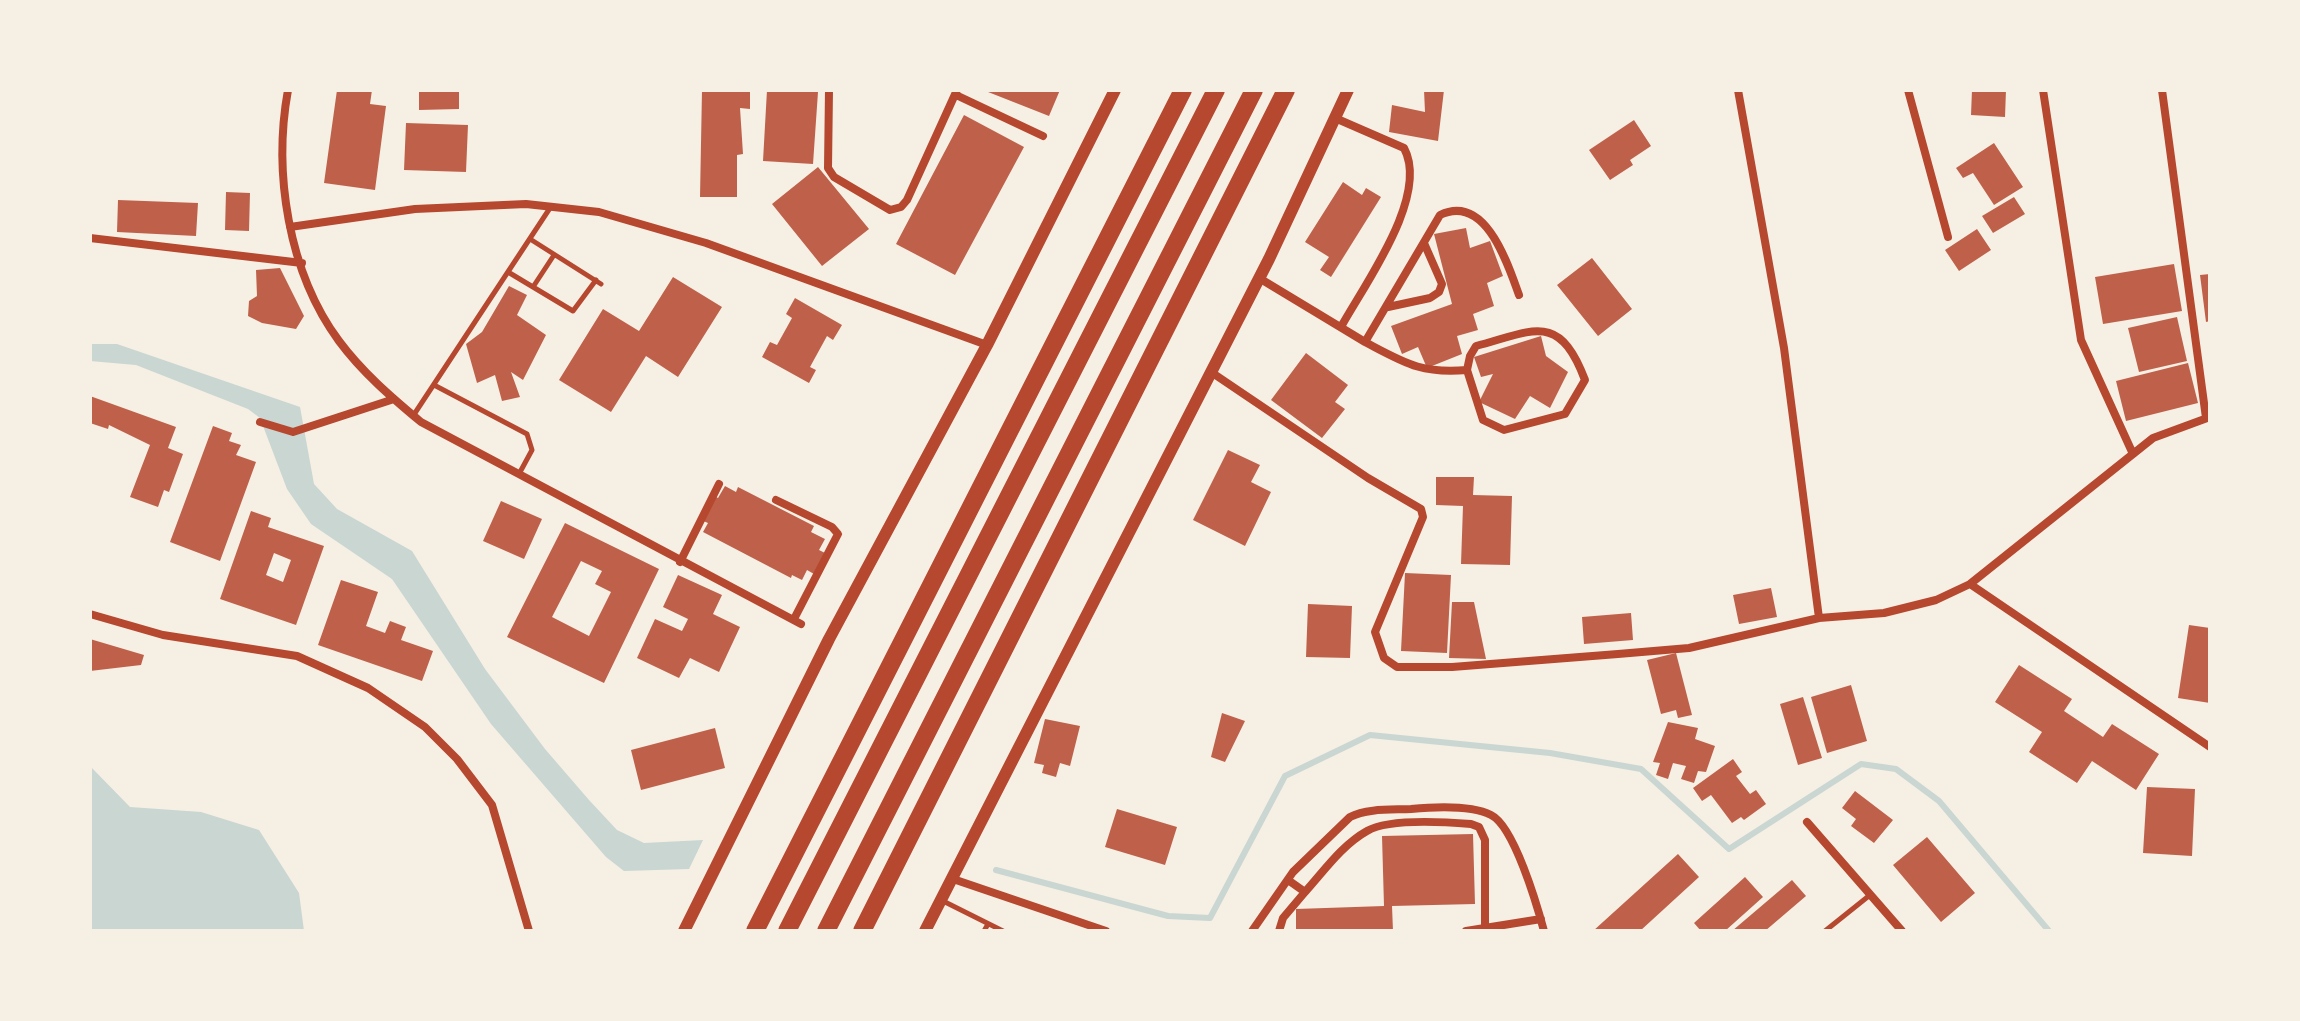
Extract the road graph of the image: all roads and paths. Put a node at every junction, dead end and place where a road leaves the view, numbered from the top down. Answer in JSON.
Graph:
{"nodes":[{"id":1,"x":288,"y":90,"type":"edge"},
{"id":2,"x":829,"y":90,"type":"edge"},
{"id":3,"x":1115,"y":90,"type":"edge"},
{"id":4,"x":1183,"y":90,"type":"edge"},
{"id":5,"x":1216,"y":90,"type":"edge"},
{"id":6,"x":1254,"y":90,"type":"edge"},
{"id":7,"x":1286,"y":90,"type":"edge"},
{"id":8,"x":1348,"y":90,"type":"edge"},
{"id":9,"x":1738,"y":90,"type":"edge"},
{"id":10,"x":1908,"y":90,"type":"edge"},
{"id":11,"x":2043,"y":90,"type":"edge"},
{"id":12,"x":2162,"y":90,"type":"edge"},
{"id":13,"x":957,"y":93,"type":"edge"},
{"id":14,"x":1335,"y":118,"type":"junction"},
{"id":15,"x":1043,"y":136,"type":"dead end"},
{"id":16,"x":551,"y":207,"type":"junction"},
{"id":17,"x":290,"y":227,"type":"junction"},
{"id":18,"x":1948,"y":237,"type":"dead end"},
{"id":19,"x":90,"y":238,"type":"edge"},
{"id":20,"x":530,"y":239,"type":"junction"},
{"id":21,"x":1424,"y":243,"type":"junction"},
{"id":22,"x":554,"y":255,"type":"junction"},
{"id":23,"x":302,"y":263,"type":"junction"},
{"id":24,"x":508,"y":272,"type":"junction"},
{"id":25,"x":1259,"y":278,"type":"junction"},
{"id":26,"x":533,"y":287,"type":"junction"},
{"id":27,"x":1519,"y":295,"type":"dead end"},
{"id":28,"x":1388,"y":307,"type":"junction"},
{"id":29,"x":1341,"y":327,"type":"junction"},
{"id":30,"x":1365,"y":342,"type":"junction"},
{"id":31,"x":987,"y":345,"type":"junction"},
{"id":32,"x":1467,"y":370,"type":"junction"},
{"id":33,"x":1211,"y":372,"type":"junction"},
{"id":34,"x":434,"y":385,"type":"junction"},
{"id":35,"x":394,"y":399,"type":"junction"},
{"id":36,"x":413,"y":416,"type":"junction"},
{"id":37,"x":2208,"y":418,"type":"edge"},
{"id":38,"x":260,"y":422,"type":"dead end"},
{"id":39,"x":2133,"y":454,"type":"junction"},
{"id":40,"x":518,"y":475,"type":"junction"},
{"id":41,"x":719,"y":484,"type":"dead end"},
{"id":42,"x":776,"y":500,"type":"dead end"},
{"id":43,"x":680,"y":562,"type":"junction"},
{"id":44,"x":1970,"y":584,"type":"junction"},
{"id":45,"x":90,"y":614,"type":"edge"},
{"id":46,"x":1819,"y":618,"type":"junction"},
{"id":47,"x":2210,"y":747,"type":"edge"},
{"id":48,"x":1807,"y":822,"type":"dead end"},
{"id":49,"x":953,"y":879,"type":"junction"},
{"id":50,"x":1288,"y":880,"type":"junction"},
{"id":51,"x":1305,"y":892,"type":"junction"},
{"id":52,"x":1870,"y":895,"type":"junction"},
{"id":53,"x":941,"y":900,"type":"junction"},
{"id":54,"x":1541,"y":919,"type":"junction"},
{"id":55,"x":988,"y":924,"type":"junction"},
{"id":56,"x":1485,"y":928,"type":"junction"},
{"id":57,"x":529,"y":931,"type":"edge"},
{"id":58,"x":684,"y":931,"type":"edge"},
{"id":59,"x":755,"y":931,"type":"edge"},
{"id":60,"x":787,"y":931,"type":"edge"},
{"id":61,"x":826,"y":931,"type":"edge"},
{"id":62,"x":862,"y":931,"type":"edge"},
{"id":63,"x":925,"y":931,"type":"edge"},
{"id":64,"x":984,"y":931,"type":"edge"},
{"id":65,"x":1003,"y":931,"type":"edge"},
{"id":66,"x":1106,"y":931,"type":"edge"},
{"id":67,"x":1252,"y":931,"type":"edge"},
{"id":68,"x":1279,"y":931,"type":"edge"},
{"id":69,"x":1466,"y":931,"type":"edge"},
{"id":70,"x":1544,"y":931,"type":"edge"},
{"id":71,"x":1825,"y":931,"type":"edge"},
{"id":72,"x":1902,"y":931,"type":"edge"}],
"edges":[{"from":1,"to":17,"type":"street"},
{"from":2,"to":13,"type":"street"},
{"from":3,"to":31,"type":"street"},
{"from":4,"to":59,"type":"highway"},
{"from":5,"to":60,"type":"highway"},
{"from":6,"to":61,"type":"highway"},
{"from":7,"to":62,"type":"highway"},
{"from":8,"to":14,"type":"street"},
{"from":9,"to":46,"type":"street"},
{"from":10,"to":18,"type":"street"},
{"from":11,"to":39,"type":"street"},
{"from":12,"to":37,"type":"street"},
{"from":13,"to":15,"type":"street"},
{"from":14,"to":25,"type":"street"},
{"from":14,"to":29,"type":"street"},
{"from":16,"to":17,"type":"street"},
{"from":16,"to":20,"type":"lane"},
{"from":16,"to":31,"type":"street"},
{"from":17,"to":23,"type":"street"},
{"from":19,"to":23,"type":"street"},
{"from":20,"to":22,"type":"lane"},
{"from":20,"to":24,"type":"lane"},
{"from":21,"to":27,"type":"street"},
{"from":21,"to":28,"type":"street"},
{"from":21,"to":28,"type":"street"},
{"from":22,"to":26,"type":"lane"},
{"from":22,"to":26,"type":"lane"},
{"from":23,"to":35,"type":"street"},
{"from":24,"to":26,"type":"lane"},
{"from":24,"to":34,"type":"lane"},
{"from":25,"to":29,"type":"street"},
{"from":25,"to":33,"type":"street"},
{"from":28,"to":30,"type":"street"},
{"from":29,"to":30,"type":"street"},
{"from":30,"to":32,"type":"street"},
{"from":31,"to":58,"type":"street"},
{"from":32,"to":32,"type":"street"},
{"from":33,"to":46,"type":"street"},
{"from":33,"to":49,"type":"street"},
{"from":34,"to":36,"type":"lane"},
{"from":34,"to":40,"type":"lane"},
{"from":35,"to":36,"type":"street"},
{"from":35,"to":38,"type":"street"},
{"from":36,"to":40,"type":"street"},
{"from":37,"to":39,"type":"street"},
{"from":39,"to":44,"type":"street"},
{"from":40,"to":43,"type":"street"},
{"from":41,"to":43,"type":"street"},
{"from":42,"to":43,"type":"street"},
{"from":44,"to":46,"type":"street"},
{"from":44,"to":47,"type":"street"},
{"from":45,"to":57,"type":"street"},
{"from":48,"to":52,"type":"street"},
{"from":49,"to":53,"type":"street"},
{"from":49,"to":66,"type":"street"},
{"from":50,"to":51,"type":"street"},
{"from":50,"to":54,"type":"street"},
{"from":50,"to":67,"type":"street"},
{"from":51,"to":56,"type":"street"},
{"from":51,"to":68,"type":"street"},
{"from":52,"to":71,"type":"lane"},
{"from":52,"to":72,"type":"street"},
{"from":53,"to":55,"type":"lane"},
{"from":53,"to":63,"type":"street"},
{"from":54,"to":56,"type":"street"},
{"from":54,"to":70,"type":"street"},
{"from":55,"to":64,"type":"lane"},
{"from":55,"to":65,"type":"lane"},
{"from":56,"to":69,"type":"street"}]}
